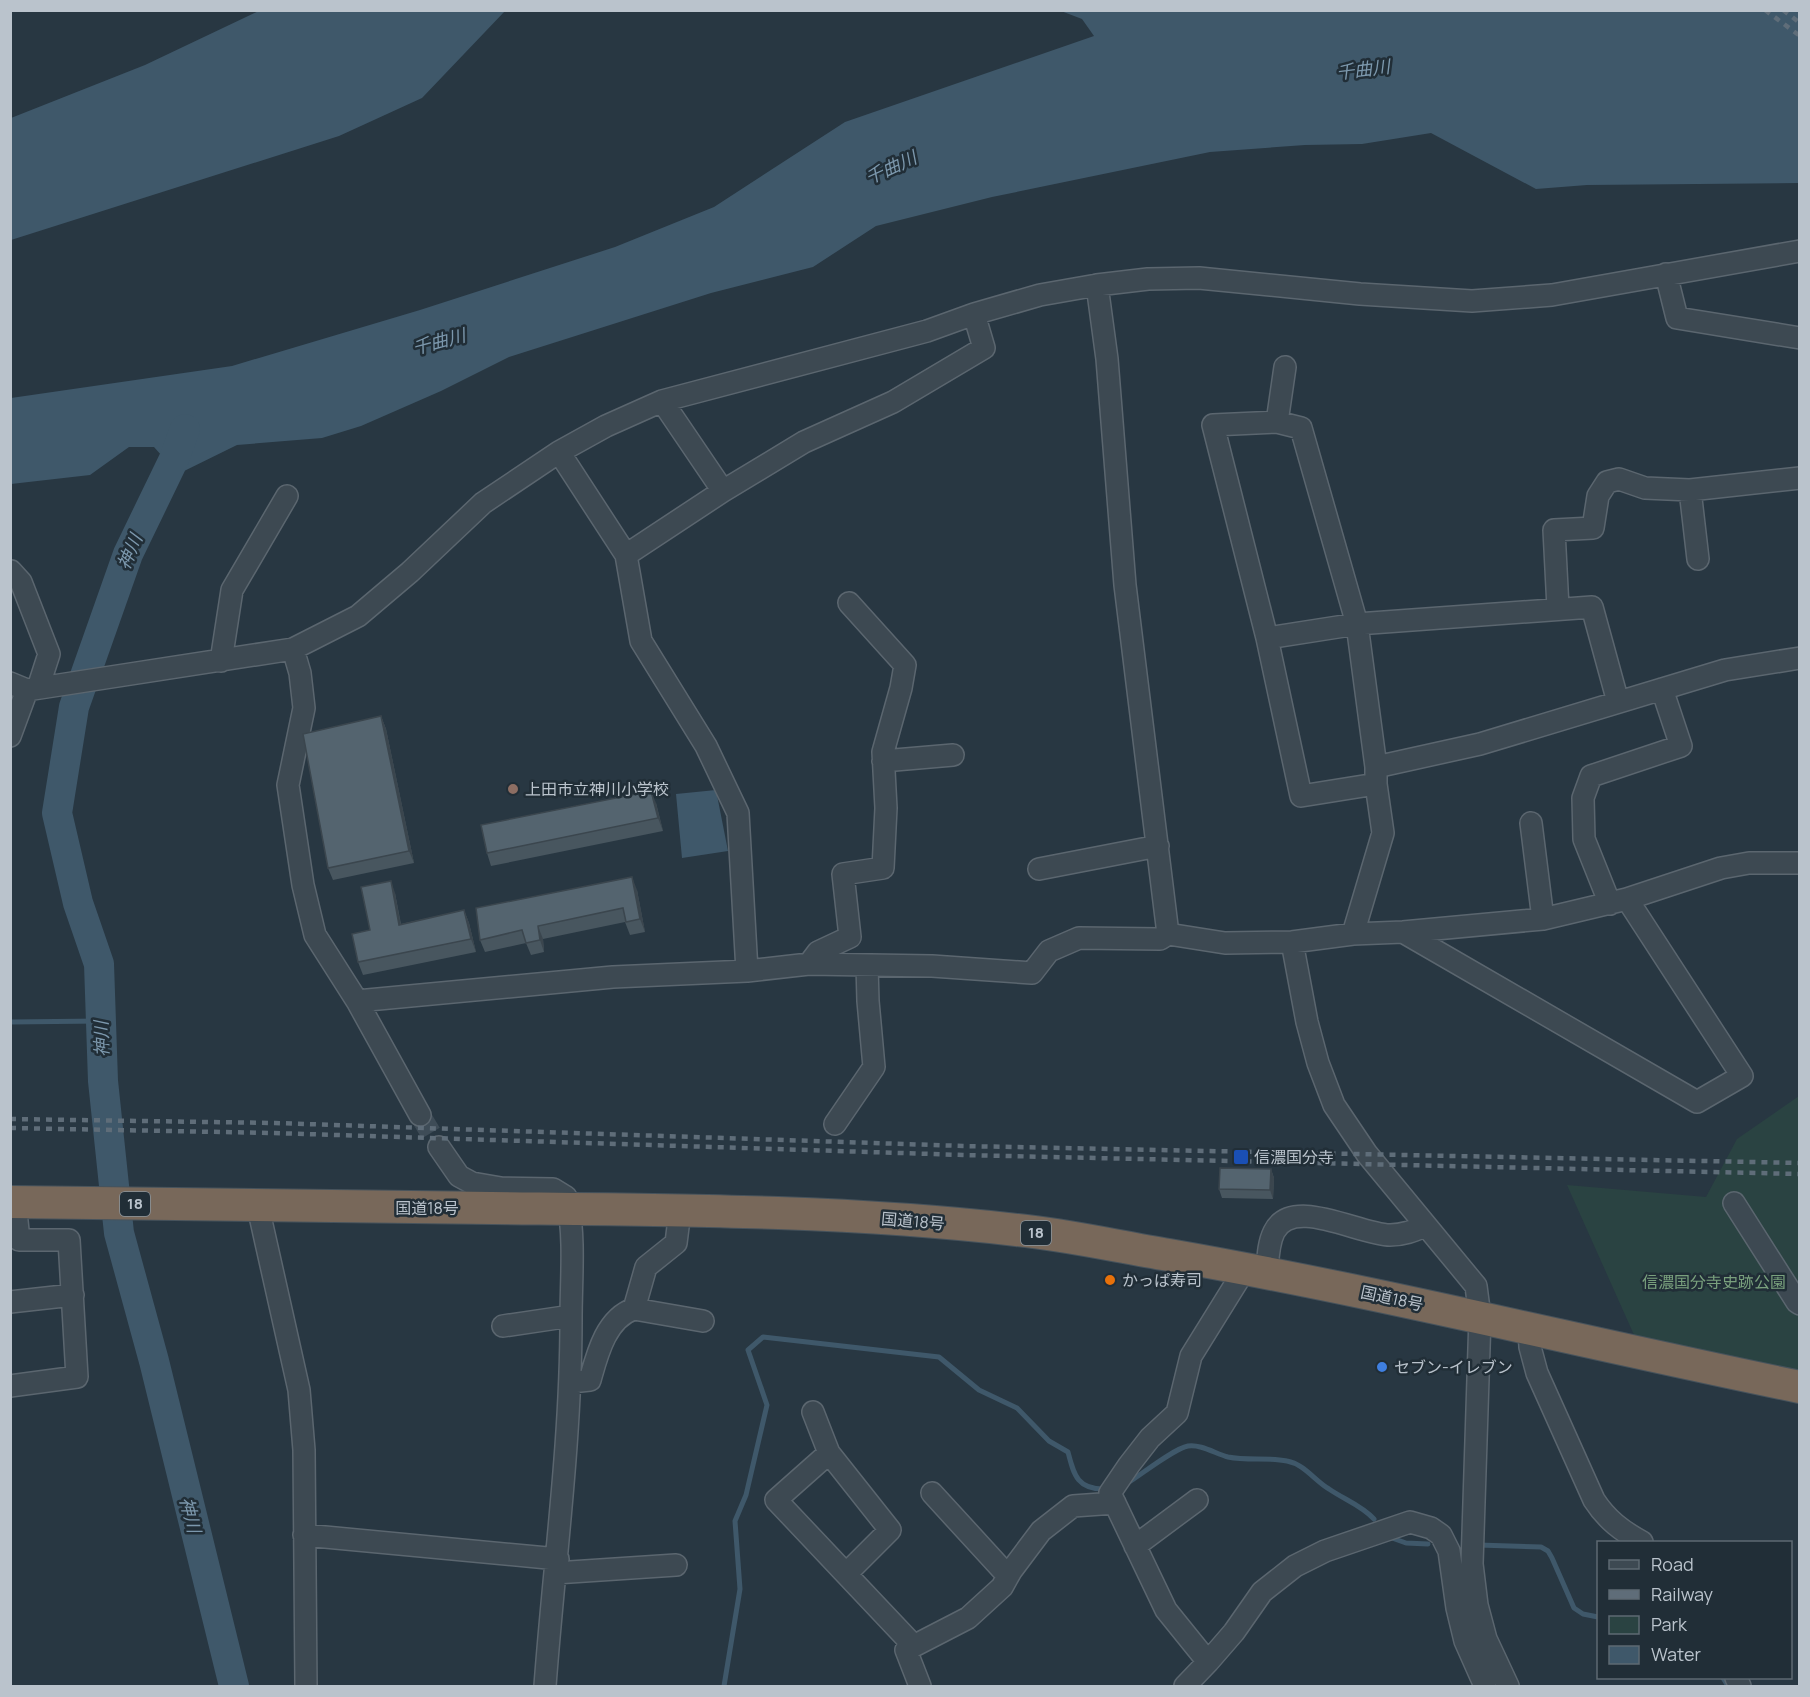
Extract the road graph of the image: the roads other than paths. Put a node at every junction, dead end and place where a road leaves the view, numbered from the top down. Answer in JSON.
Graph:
{"nodes":[{"id":1,"x":1800,"y":251,"type":"edge"},
{"id":2,"x":1666,"y":274,"type":"junction"},
{"id":3,"x":1097,"y":285,"type":"junction"},
{"id":4,"x":974,"y":314,"type":"junction"},
{"id":5,"x":1800,"y":338,"type":"edge"},
{"id":6,"x":1285,"y":367,"type":"dead end"},
{"id":7,"x":662,"y":400,"type":"junction"},
{"id":8,"x":1278,"y":422,"type":"junction"},
{"id":9,"x":559,"y":452,"type":"junction"},
{"id":10,"x":1800,"y":478,"type":"edge"},
{"id":11,"x":1690,"y":490,"type":"junction"},
{"id":12,"x":723,"y":491,"type":"junction"},
{"id":13,"x":287,"y":496,"type":"dead end"},
{"id":14,"x":626,"y":555,"type":"junction"},
{"id":15,"x":1698,"y":559,"type":"dead end"},
{"id":16,"x":11,"y":571,"type":"edge"},
{"id":17,"x":849,"y":603,"type":"dead end"},
{"id":18,"x":1558,"y":608,"type":"junction"},
{"id":19,"x":1358,"y":624,"type":"junction"},
{"id":20,"x":1267,"y":638,"type":"junction"},
{"id":21,"x":293,"y":649,"type":"junction"},
{"id":22,"x":1800,"y":658,"type":"edge"},
{"id":23,"x":220,"y":662,"type":"junction"},
{"id":24,"x":25,"y":687,"type":"edge"},
{"id":25,"x":1662,"y":689,"type":"junction"},
{"id":26,"x":1618,"y":702,"type":"junction"},
{"id":27,"x":10,"y":736,"type":"edge"},
{"id":28,"x":952,"y":755,"type":"dead end"},
{"id":29,"x":884,"y":761,"type":"junction"},
{"id":30,"x":1376,"y":775,"type":"junction"},
{"id":31,"x":1531,"y":823,"type":"dead end"},
{"id":32,"x":1158,"y":846,"type":"junction"},
{"id":33,"x":1800,"y":863,"type":"edge"},
{"id":34,"x":1039,"y":869,"type":"dead end"},
{"id":35,"x":1619,"y":901,"type":"junction"},
{"id":36,"x":1543,"y":919,"type":"junction"},
{"id":37,"x":1403,"y":932,"type":"junction"},
{"id":38,"x":1168,"y":934,"type":"junction"},
{"id":39,"x":1353,"y":934,"type":"junction"},
{"id":40,"x":1292,"y":942,"type":"junction"},
{"id":41,"x":809,"y":964,"type":"junction"},
{"id":42,"x":867,"y":965,"type":"junction"},
{"id":43,"x":747,"y":970,"type":"junction"},
{"id":44,"x":357,"y":1001,"type":"junction"},
{"id":45,"x":420,"y":1115,"type":"tunnel mouth"},
{"id":46,"x":835,"y":1124,"type":"dead end"},
{"id":47,"x":439,"y":1147,"type":"tunnel mouth"},
{"id":48,"x":18,"y":1202,"type":"edge"},
{"id":49,"x":1734,"y":1203,"type":"dead end"},
{"id":50,"x":250,"y":1207,"type":"junction"},
{"id":51,"x":569,"y":1209,"type":"junction"},
{"id":52,"x":680,"y":1211,"type":"junction"},
{"id":53,"x":1425,"y":1226,"type":"junction"},
{"id":54,"x":1256,"y":1270,"type":"junction"},
{"id":55,"x":73,"y":1295,"type":"junction"},
{"id":56,"x":10,"y":1302,"type":"edge"},
{"id":57,"x":1800,"y":1304,"type":"edge"},
{"id":58,"x":634,"y":1309,"type":"junction"},
{"id":59,"x":571,"y":1316,"type":"junction"},
{"id":60,"x":1480,"y":1317,"type":"junction"},
{"id":61,"x":703,"y":1321,"type":"dead end"},
{"id":62,"x":503,"y":1326,"type":"dead end"},
{"id":63,"x":1528,"y":1328,"type":"junction"},
{"id":64,"x":571,"y":1382,"type":"junction"},
{"id":65,"x":10,"y":1386,"type":"edge"},
{"id":66,"x":1800,"y":1387,"type":"edge"},
{"id":67,"x":813,"y":1412,"type":"dead end"},
{"id":68,"x":829,"y":1453,"type":"junction"},
{"id":69,"x":932,"y":1493,"type":"dead end"},
{"id":70,"x":1197,"y":1500,"type":"dead end"},
{"id":71,"x":1115,"y":1503,"type":"junction"},
{"id":72,"x":304,"y":1535,"type":"junction"},
{"id":73,"x":1640,"y":1541,"type":"edge"},
{"id":74,"x":1135,"y":1546,"type":"junction"},
{"id":75,"x":676,"y":1565,"type":"dead end"},
{"id":76,"x":556,"y":1566,"type":"junction"},
{"id":77,"x":847,"y":1573,"type":"junction"},
{"id":78,"x":1008,"y":1576,"type":"junction"},
{"id":79,"x":914,"y":1646,"type":"junction"},
{"id":80,"x":1208,"y":1662,"type":"junction"},
{"id":81,"x":306,"y":1686,"type":"edge"},
{"id":82,"x":545,"y":1686,"type":"edge"},
{"id":83,"x":920,"y":1686,"type":"edge"},
{"id":84,"x":1185,"y":1686,"type":"edge"},
{"id":85,"x":1485,"y":1686,"type":"edge"},
{"id":86,"x":1508,"y":1686,"type":"edge"}],
"edges":[{"from":1,"to":2,"type":"street"},
{"from":2,"to":3,"type":"street"},
{"from":2,"to":5,"type":"street"},
{"from":3,"to":4,"type":"street"},
{"from":3,"to":32,"type":"street"},
{"from":4,"to":7,"type":"street"},
{"from":4,"to":12,"type":"street"},
{"from":6,"to":8,"type":"street"},
{"from":7,"to":9,"type":"street"},
{"from":7,"to":12,"type":"street"},
{"from":8,"to":19,"type":"street"},
{"from":8,"to":20,"type":"street"},
{"from":9,"to":14,"type":"street"},
{"from":9,"to":21,"type":"street"},
{"from":10,"to":11,"type":"street"},
{"from":11,"to":15,"type":"street"},
{"from":11,"to":18,"type":"street"},
{"from":12,"to":14,"type":"street"},
{"from":13,"to":23,"type":"street"},
{"from":14,"to":43,"type":"street"},
{"from":16,"to":24,"type":"street"},
{"from":17,"to":29,"type":"street"},
{"from":18,"to":19,"type":"street"},
{"from":18,"to":26,"type":"street"},
{"from":19,"to":20,"type":"street"},
{"from":19,"to":30,"type":"street"},
{"from":20,"to":30,"type":"street"},
{"from":21,"to":23,"type":"street"},
{"from":21,"to":44,"type":"street"},
{"from":22,"to":25,"type":"street"},
{"from":23,"to":24,"type":"street"},
{"from":24,"to":27,"type":"street"},
{"from":25,"to":26,"type":"street"},
{"from":25,"to":35,"type":"street"},
{"from":26,"to":30,"type":"street"},
{"from":28,"to":29,"type":"street"},
{"from":29,"to":41,"type":"street"},
{"from":30,"to":39,"type":"street"},
{"from":31,"to":36,"type":"street"},
{"from":32,"to":34,"type":"street"},
{"from":32,"to":38,"type":"street"},
{"from":33,"to":35,"type":"street"},
{"from":35,"to":36,"type":"street"},
{"from":35,"to":37,"type":"street"},
{"from":36,"to":37,"type":"street"},
{"from":37,"to":39,"type":"street"},
{"from":38,"to":40,"type":"street"},
{"from":38,"to":42,"type":"street"},
{"from":39,"to":40,"type":"street"},
{"from":40,"to":53,"type":"street"},
{"from":41,"to":42,"type":"street"},
{"from":41,"to":43,"type":"street"},
{"from":42,"to":46,"type":"street"},
{"from":43,"to":44,"type":"street"},
{"from":44,"to":45,"type":"street"},
{"from":47,"to":51,"type":"street"},
{"from":48,"to":50,"type":"highway","name":"国道18号","number":"18"},
{"from":48,"to":55,"type":"street"},
{"from":49,"to":57,"type":"street"},
{"from":50,"to":51,"type":"highway","name":"国道18号","number":"18"},
{"from":50,"to":72,"type":"street"},
{"from":51,"to":52,"type":"highway","name":"国道18号","number":"18"},
{"from":51,"to":59,"type":"street"},
{"from":52,"to":54,"type":"highway","name":"国道18号","number":"18"},
{"from":52,"to":58,"type":"street"},
{"from":53,"to":54,"type":"street"},
{"from":53,"to":60,"type":"street"},
{"from":54,"to":60,"type":"highway","name":"国道18号","number":"18"},
{"from":54,"to":71,"type":"street"},
{"from":55,"to":56,"type":"street"},
{"from":55,"to":65,"type":"street"},
{"from":58,"to":61,"type":"street"},
{"from":58,"to":64,"type":"street"},
{"from":59,"to":62,"type":"street"},
{"from":59,"to":64,"type":"street"},
{"from":60,"to":63,"type":"highway","name":"国道18号","number":"18"},
{"from":60,"to":86,"type":"street"},
{"from":63,"to":66,"type":"highway","name":"国道18号","number":"18"},
{"from":63,"to":73,"type":"street"},
{"from":64,"to":76,"type":"street"},
{"from":67,"to":68,"type":"street"},
{"from":68,"to":77,"type":"street"},
{"from":68,"to":77,"type":"street"},
{"from":69,"to":78,"type":"street"},
{"from":70,"to":74,"type":"street"},
{"from":71,"to":74,"type":"street"},
{"from":71,"to":78,"type":"street"},
{"from":72,"to":76,"type":"street"},
{"from":72,"to":81,"type":"street"},
{"from":74,"to":80,"type":"street"},
{"from":75,"to":76,"type":"street"},
{"from":76,"to":82,"type":"street"},
{"from":77,"to":79,"type":"street"},
{"from":78,"to":79,"type":"street"},
{"from":79,"to":83,"type":"street"},
{"from":80,"to":84,"type":"street"},
{"from":80,"to":85,"type":"street"}]}
